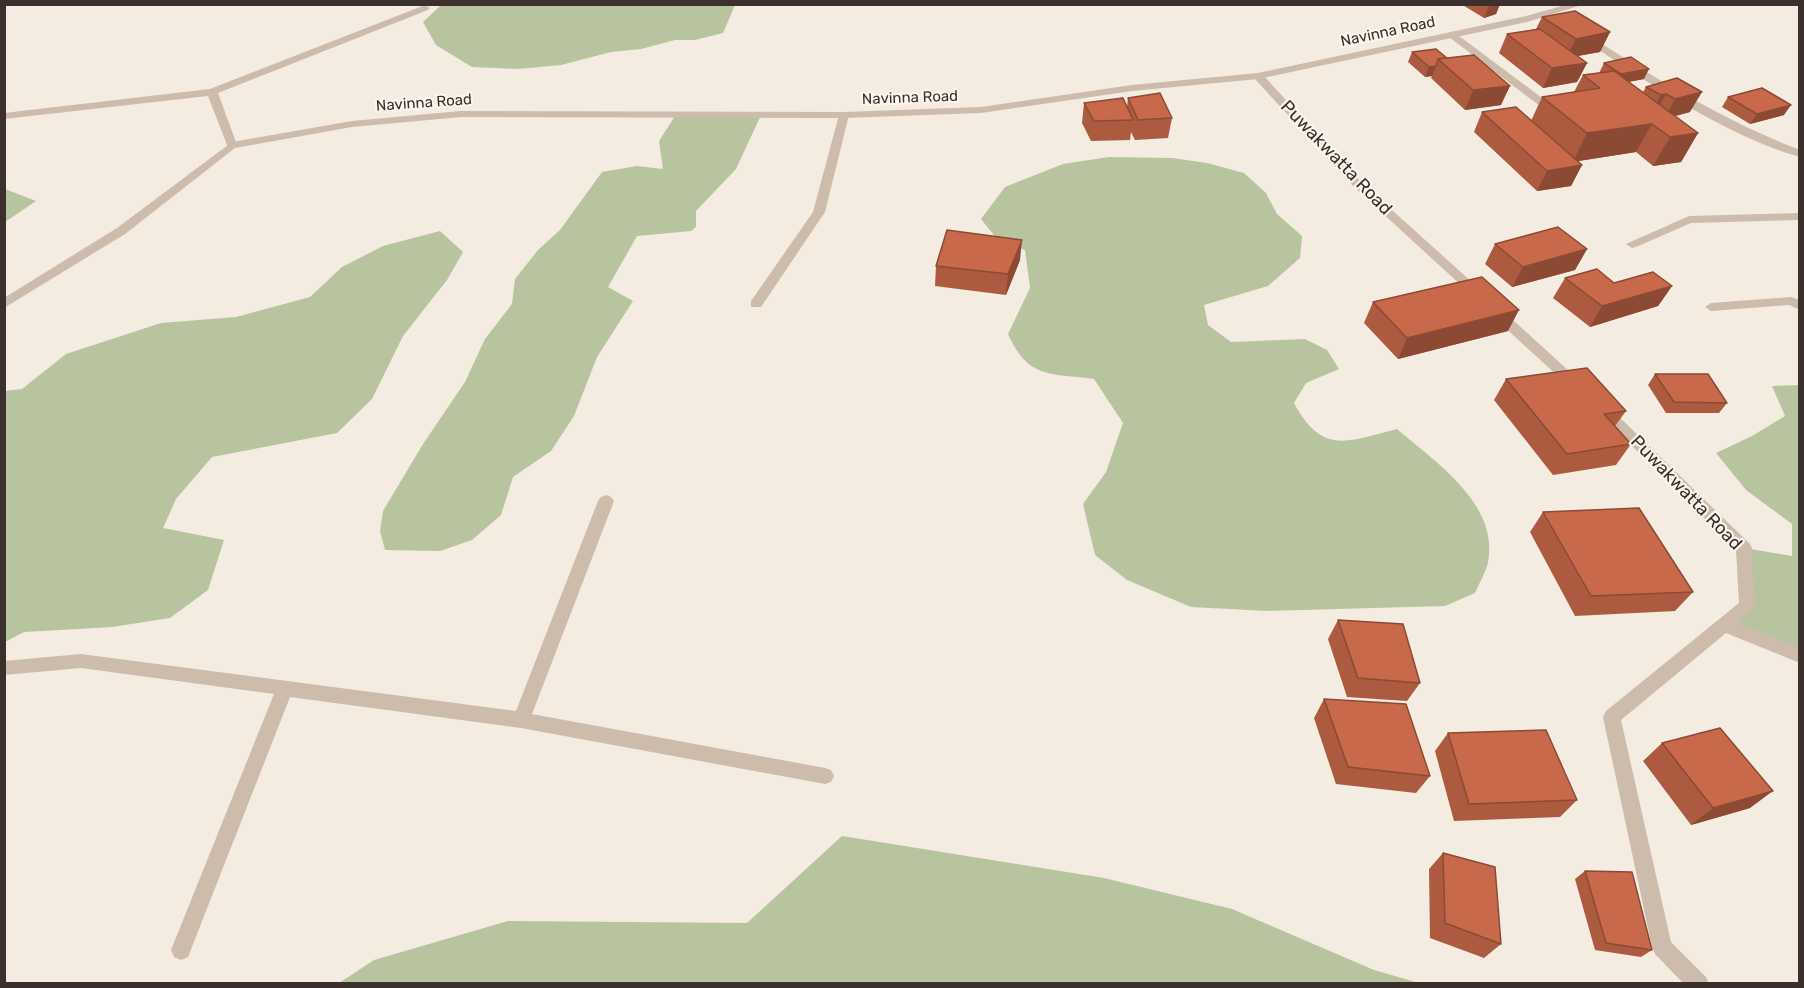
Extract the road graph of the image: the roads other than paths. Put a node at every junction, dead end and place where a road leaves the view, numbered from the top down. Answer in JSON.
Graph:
{"nodes":[{"id":1,"x":1581,"y":4,"type":"edge"},
{"id":2,"x":425,"y":8,"type":"dead end"},
{"id":3,"x":1550,"y":13,"type":"junction"},
{"id":4,"x":1560,"y":19,"type":"edge"},
{"id":5,"x":1579,"y":32,"type":"edge"},
{"id":6,"x":1452,"y":35,"type":"junction"},
{"id":7,"x":1258,"y":76,"type":"junction"},
{"id":8,"x":212,"y":92,"type":"junction"},
{"id":9,"x":1553,"y":111,"type":"edge"},
{"id":10,"x":844,"y":115,"type":"junction"},
{"id":11,"x":4,"y":116,"type":"edge"},
{"id":12,"x":232,"y":145,"type":"junction"},
{"id":13,"x":1800,"y":154,"type":"edge"},
{"id":14,"x":1800,"y":216,"type":"edge"},
{"id":15,"x":1632,"y":244,"type":"dead end"},
{"id":16,"x":4,"y":304,"type":"edge"},
{"id":17,"x":756,"y":304,"type":"dead end"},
{"id":18,"x":1800,"y":306,"type":"edge"},
{"id":19,"x":1711,"y":307,"type":"dead end"},
{"id":20,"x":606,"y":501,"type":"dead end"},
{"id":21,"x":1725,"y":625,"type":"junction"},
{"id":22,"x":1800,"y":656,"type":"edge"},
{"id":23,"x":4,"y":668,"type":"edge"},
{"id":24,"x":285,"y":688,"type":"junction"},
{"id":25,"x":521,"y":720,"type":"junction"},
{"id":26,"x":825,"y":776,"type":"dead end"},
{"id":27,"x":181,"y":950,"type":"dead end"},
{"id":28,"x":1699,"y":984,"type":"edge"}],
"edges":[{"from":1,"to":3,"type":"street","name":"Navinna Road"},
{"from":2,"to":8,"type":"street"},
{"from":3,"to":4,"type":"street"},
{"from":3,"to":6,"type":"street","name":"Navinna Road"},
{"from":5,"to":13,"type":"street"},
{"from":6,"to":7,"type":"street","name":"Navinna Road"},
{"from":6,"to":9,"type":"street"},
{"from":7,"to":10,"type":"street","name":"Navinna Road"},
{"from":7,"to":21,"type":"street","name":"Puwakwatta Road"},
{"from":8,"to":11,"type":"street"},
{"from":8,"to":12,"type":"street"},
{"from":10,"to":12,"type":"street","name":"Navinna Road"},
{"from":10,"to":17,"type":"street"},
{"from":12,"to":16,"type":"street"},
{"from":14,"to":15,"type":"street"},
{"from":18,"to":19,"type":"street"},
{"from":20,"to":25,"type":"street"},
{"from":21,"to":22,"type":"street"},
{"from":21,"to":28,"type":"street","name":"Puwakwatta Road"},
{"from":23,"to":24,"type":"street"},
{"from":24,"to":25,"type":"street"},
{"from":24,"to":27,"type":"street"},
{"from":25,"to":26,"type":"street"}]}
